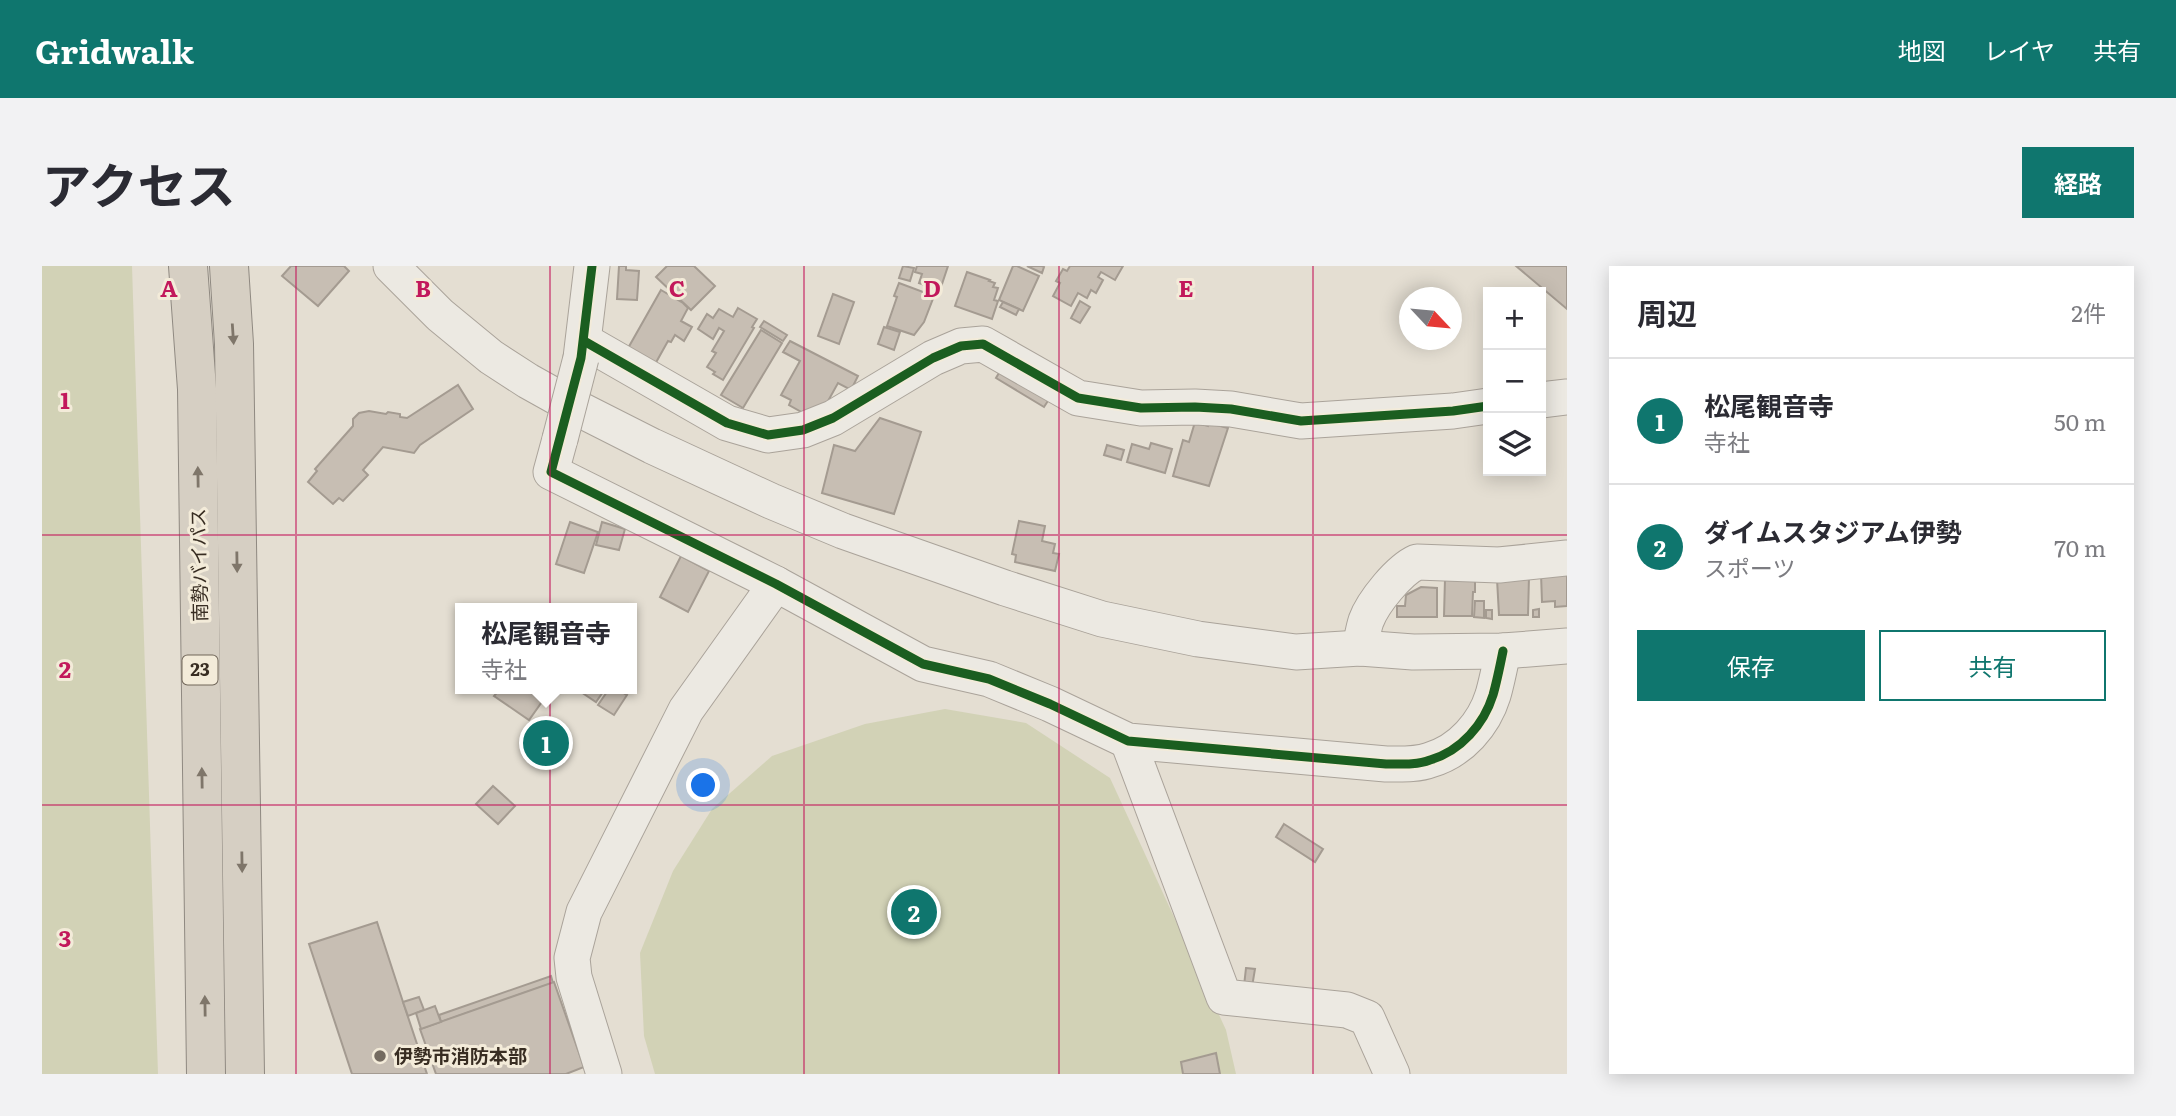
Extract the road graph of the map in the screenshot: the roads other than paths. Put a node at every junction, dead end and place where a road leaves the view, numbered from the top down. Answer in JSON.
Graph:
{"nodes":[{"id":1,"x":188,"y":266,"type":"edge"},
{"id":2,"x":229,"y":266,"type":"edge"},
{"id":3,"x":391,"y":266,"type":"edge"},
{"id":4,"x":592,"y":266,"type":"edge"},
{"id":5,"x":582,"y":350,"type":"junction"},
{"id":6,"x":1567,"y":397,"type":"edge"},
{"id":7,"x":1546,"y":399,"type":"edge"},
{"id":8,"x":1483,"y":407,"type":"edge"},
{"id":9,"x":1567,"y":558,"type":"edge"},
{"id":10,"x":776,"y":584,"type":"junction"},
{"id":11,"x":1567,"y":646,"type":"edge"},
{"id":12,"x":1360,"y":649,"type":"junction"},
{"id":13,"x":1503,"y":651,"type":"junction"},
{"id":14,"x":1128,"y":741,"type":"junction"},
{"id":15,"x":206,"y":1074,"type":"edge"},
{"id":16,"x":244,"y":1074,"type":"edge"},
{"id":17,"x":604,"y":1074,"type":"edge"},
{"id":18,"x":1392,"y":1074,"type":"edge"}],
"edges":[{"from":15,"to":1,"type":"highway","name":"南勢バイパス","number":"23","one_way":true},
{"from":2,"to":16,"type":"highway","name":"南勢バイパス","number":"23","one_way":true},
{"from":3,"to":12,"type":"street"},
{"from":4,"to":5,"type":"street"},
{"from":5,"to":8,"type":"street"},
{"from":5,"to":10,"type":"street","bridge":true},
{"from":6,"to":7,"type":"street"},
{"from":9,"to":12,"type":"street"},
{"from":10,"to":14,"type":"street"},
{"from":10,"to":17,"type":"street"},
{"from":11,"to":13,"type":"street"},
{"from":12,"to":13,"type":"street"},
{"from":13,"to":14,"type":"street"},
{"from":14,"to":18,"type":"street"}]}
